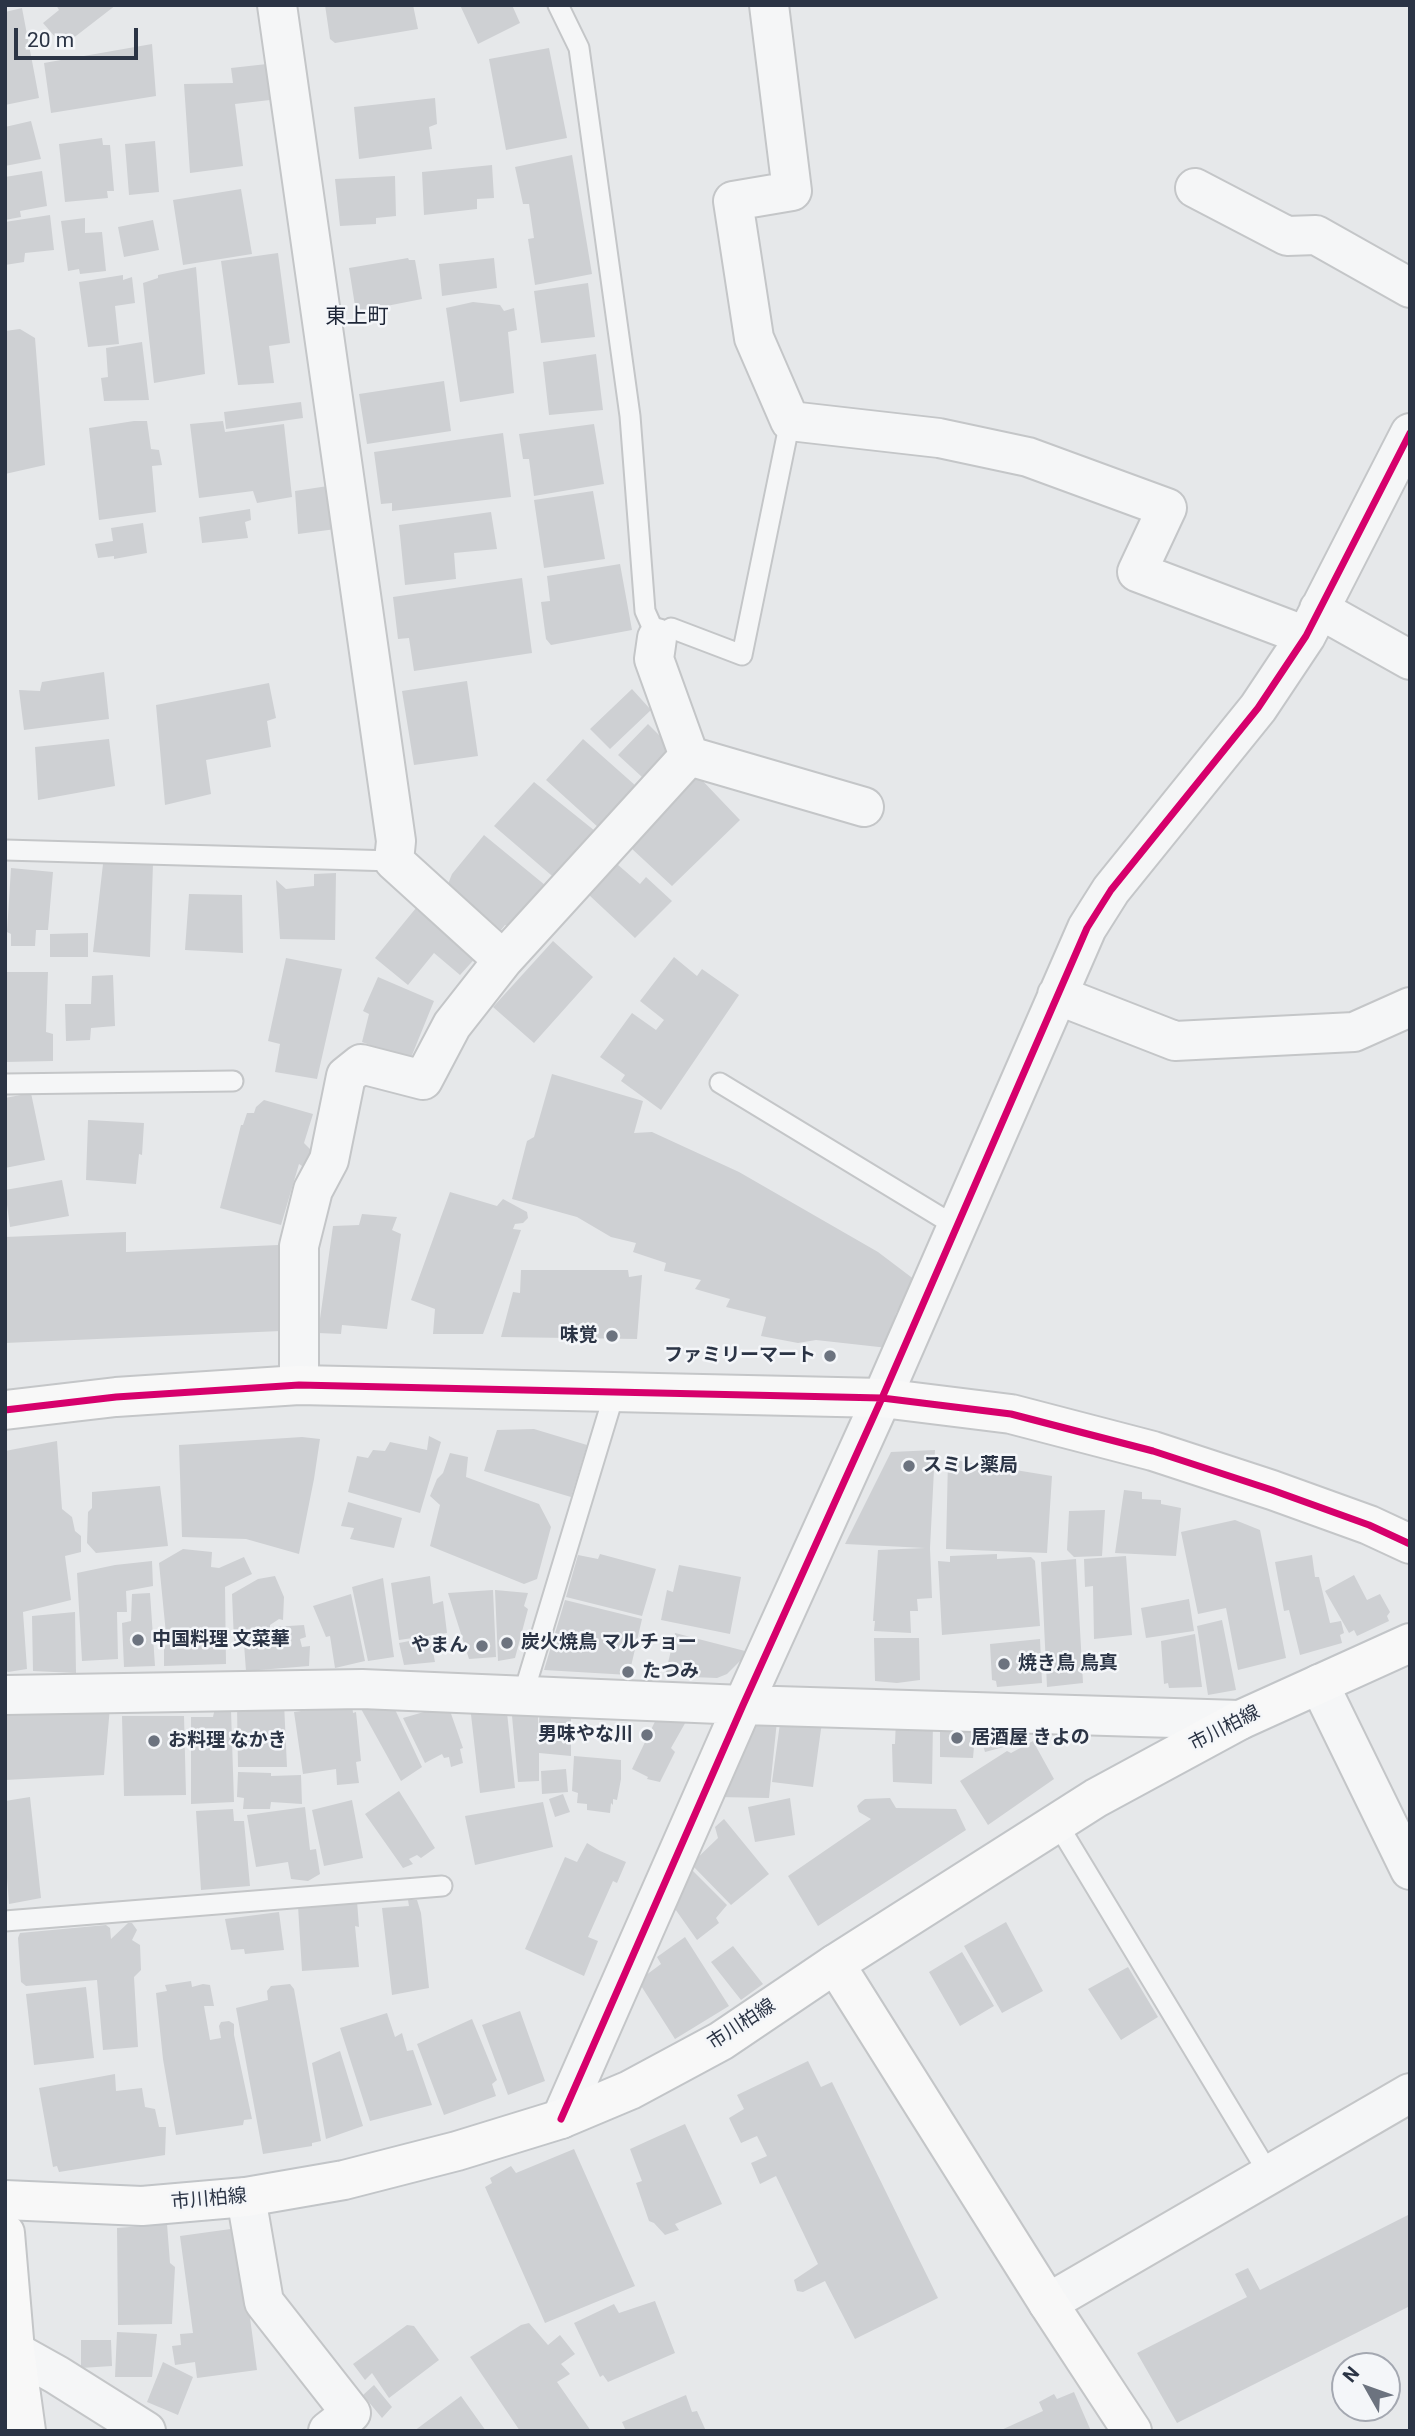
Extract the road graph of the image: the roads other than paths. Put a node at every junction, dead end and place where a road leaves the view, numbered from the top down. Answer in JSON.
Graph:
{"nodes":[{"id":1,"x":277,"y":5,"type":"edge"},
{"id":2,"x":558,"y":5,"type":"edge"},
{"id":3,"x":769,"y":5,"type":"edge"},
{"id":4,"x":1195,"y":188,"type":"dead end"},
{"id":5,"x":1410,"y":288,"type":"edge"},
{"id":6,"x":790,"y":421,"type":"junction"},
{"id":7,"x":1410,"y":433,"type":"edge"},
{"id":8,"x":1312,"y":622,"type":"junction"},
{"id":9,"x":657,"y":638,"type":"junction"},
{"id":10,"x":1410,"y":660,"type":"edge"},
{"id":11,"x":689,"y":755,"type":"junction"},
{"id":12,"x":864,"y":807,"type":"dead end"},
{"id":13,"x":5,"y":850,"type":"edge"},
{"id":14,"x":394,"y":861,"type":"junction"},
{"id":15,"x":502,"y":960,"type":"junction"},
{"id":16,"x":1057,"y":995,"type":"junction"},
{"id":17,"x":1410,"y":1007,"type":"edge"},
{"id":18,"x":233,"y":1082,"type":"dead end"},
{"id":19,"x":720,"y":1083,"type":"dead end"},
{"id":20,"x":5,"y":1084,"type":"edge"},
{"id":21,"x":957,"y":1227,"type":"junction"},
{"id":22,"x":299,"y":1385,"type":"junction"},
{"id":23,"x":615,"y":1391,"type":"junction"},
{"id":24,"x":882,"y":1398,"type":"junction"},
{"id":25,"x":5,"y":1410,"type":"edge"},
{"id":26,"x":1410,"y":1544,"type":"edge"},
{"id":27,"x":1410,"y":1643,"type":"edge"},
{"id":28,"x":1319,"y":1684,"type":"junction"},
{"id":29,"x":5,"y":1695,"type":"edge"},
{"id":30,"x":523,"y":1695,"type":"junction"},
{"id":31,"x":743,"y":1705,"type":"junction"},
{"id":32,"x":1240,"y":1720,"type":"junction"},
{"id":33,"x":1057,"y":1823,"type":"junction"},
{"id":34,"x":1410,"y":1870,"type":"edge"},
{"id":35,"x":442,"y":1886,"type":"dead end"},
{"id":36,"x":5,"y":1921,"type":"edge"},
{"id":37,"x":835,"y":1964,"type":"junction"},
{"id":38,"x":1410,"y":2093,"type":"edge"},
{"id":39,"x":561,"y":2119,"type":"junction"},
{"id":40,"x":1269,"y":2174,"type":"junction"},
{"id":41,"x":246,"y":2197,"type":"junction"},
{"id":42,"x":5,"y":2200,"type":"edge"},
{"id":43,"x":5,"y":2233,"type":"edge"},
{"id":44,"x":1048,"y":2302,"type":"junction"},
{"id":45,"x":10,"y":2349,"type":"edge"},
{"id":46,"x":26,"y":2431,"type":"edge"},
{"id":47,"x":146,"y":2431,"type":"edge"},
{"id":48,"x":328,"y":2431,"type":"edge"},
{"id":49,"x":1132,"y":2431,"type":"edge"}],
"edges":[{"from":1,"to":14,"type":"street"},
{"from":2,"to":9,"type":"lane"},
{"from":3,"to":6,"type":"street"},
{"from":4,"to":5,"type":"street"},
{"from":6,"to":8,"type":"street"},
{"from":6,"to":9,"type":"lane"},
{"from":7,"to":8,"type":"street"},
{"from":8,"to":10,"type":"street"},
{"from":8,"to":16,"type":"street"},
{"from":9,"to":11,"type":"street"},
{"from":11,"to":12,"type":"street"},
{"from":11,"to":15,"type":"street"},
{"from":13,"to":14,"type":"lane"},
{"from":14,"to":15,"type":"street"},
{"from":15,"to":22,"type":"street"},
{"from":16,"to":17,"type":"street"},
{"from":16,"to":21,"type":"street"},
{"from":18,"to":20,"type":"lane"},
{"from":19,"to":21,"type":"lane"},
{"from":21,"to":24,"type":"street"},
{"from":22,"to":23,"type":"street"},
{"from":22,"to":25,"type":"street"},
{"from":23,"to":24,"type":"street"},
{"from":23,"to":30,"type":"lane"},
{"from":24,"to":26,"type":"street"},
{"from":24,"to":31,"type":"street"},
{"from":27,"to":28,"type":"street","name":"市川柏線"},
{"from":28,"to":32,"type":"street","name":"市川柏線"},
{"from":28,"to":34,"type":"street"},
{"from":29,"to":30,"type":"street"},
{"from":30,"to":31,"type":"street"},
{"from":31,"to":32,"type":"street"},
{"from":31,"to":39,"type":"street"},
{"from":32,"to":33,"type":"street","name":"市川柏線"},
{"from":33,"to":37,"type":"street","name":"市川柏線"},
{"from":33,"to":40,"type":"lane"},
{"from":35,"to":36,"type":"lane"},
{"from":37,"to":39,"type":"street","name":"市川柏線"},
{"from":37,"to":44,"type":"street"},
{"from":38,"to":40,"type":"street"},
{"from":39,"to":41,"type":"street","name":"市川柏線"},
{"from":40,"to":44,"type":"street"},
{"from":41,"to":42,"type":"street","name":"市川柏線"},
{"from":41,"to":48,"type":"street"},
{"from":43,"to":45,"type":"street"},
{"from":44,"to":49,"type":"street"},
{"from":45,"to":46,"type":"street"},
{"from":45,"to":47,"type":"street"}]}
